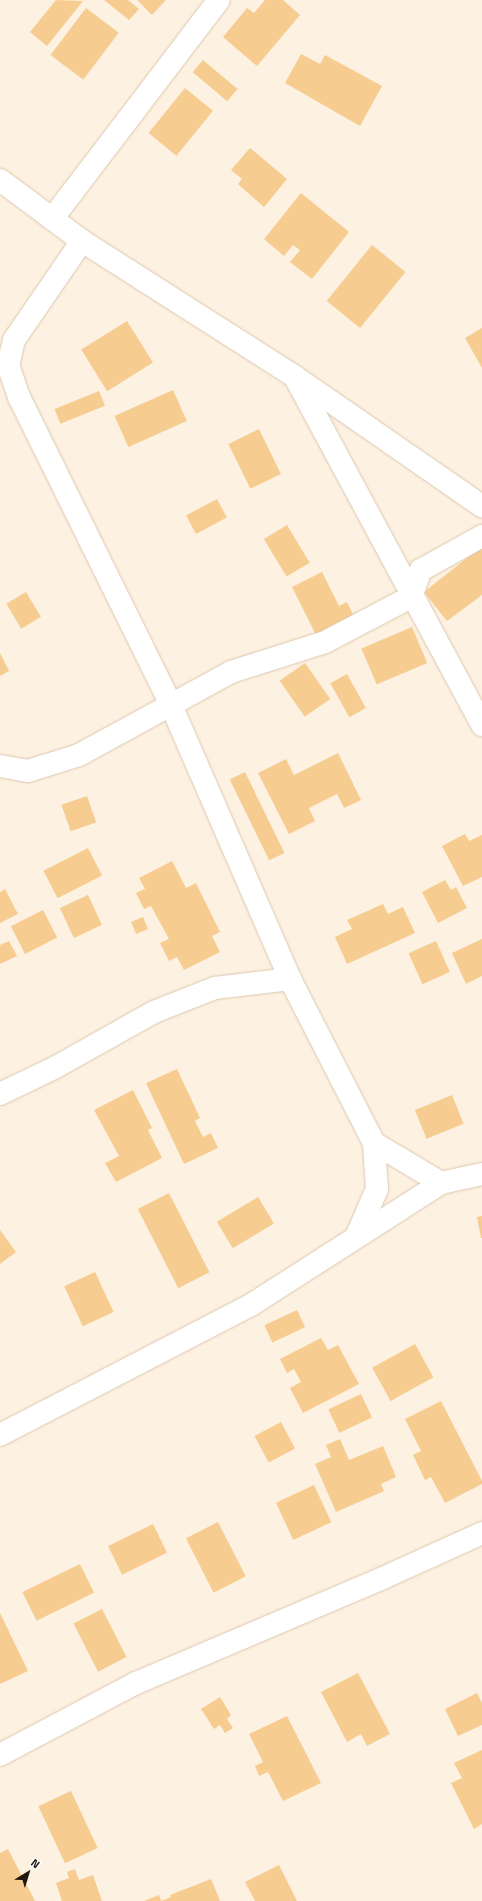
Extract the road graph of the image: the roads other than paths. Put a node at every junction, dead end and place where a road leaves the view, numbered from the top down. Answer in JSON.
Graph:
{"nodes":[{"id":1,"x":219,"y":0,"type":"edge"},
{"id":2,"x":0,"y":180,"type":"edge"},
{"id":3,"x":52,"y":219,"type":"junction"},
{"id":4,"x":82,"y":241,"type":"junction"},
{"id":5,"x":7,"y":348,"type":"edge"},
{"id":6,"x":294,"y":376,"type":"junction"},
{"id":7,"x":482,"y":506,"type":"edge"},
{"id":8,"x":482,"y":536,"type":"edge"},
{"id":9,"x":411,"y":597,"type":"junction"},
{"id":10,"x":171,"y":706,"type":"junction"},
{"id":11,"x":482,"y":725,"type":"edge"},
{"id":12,"x":0,"y":766,"type":"edge"},
{"id":13,"x":290,"y":979,"type":"junction"},
{"id":14,"x":0,"y":1094,"type":"edge"},
{"id":15,"x":374,"y":1144,"type":"junction"},
{"id":16,"x":482,"y":1174,"type":"edge"},
{"id":17,"x":441,"y":1182,"type":"junction"},
{"id":18,"x":357,"y":1235,"type":"junction"},
{"id":19,"x":0,"y":1435,"type":"edge"},
{"id":20,"x":482,"y":1533,"type":"edge"},
{"id":21,"x":0,"y":1755,"type":"edge"}],
"edges":[{"from":1,"to":3,"type":"street"},
{"from":2,"to":3,"type":"street"},
{"from":3,"to":4,"type":"street"},
{"from":4,"to":5,"type":"street"},
{"from":4,"to":6,"type":"street"},
{"from":5,"to":10,"type":"street"},
{"from":6,"to":7,"type":"street"},
{"from":6,"to":9,"type":"street"},
{"from":8,"to":9,"type":"street"},
{"from":9,"to":10,"type":"street"},
{"from":9,"to":11,"type":"street"},
{"from":10,"to":12,"type":"street"},
{"from":10,"to":13,"type":"street"},
{"from":13,"to":14,"type":"street"},
{"from":13,"to":15,"type":"street"},
{"from":15,"to":17,"type":"street"},
{"from":15,"to":18,"type":"street"},
{"from":16,"to":17,"type":"street"},
{"from":17,"to":18,"type":"street"},
{"from":18,"to":19,"type":"street"},
{"from":20,"to":21,"type":"street"}]}
